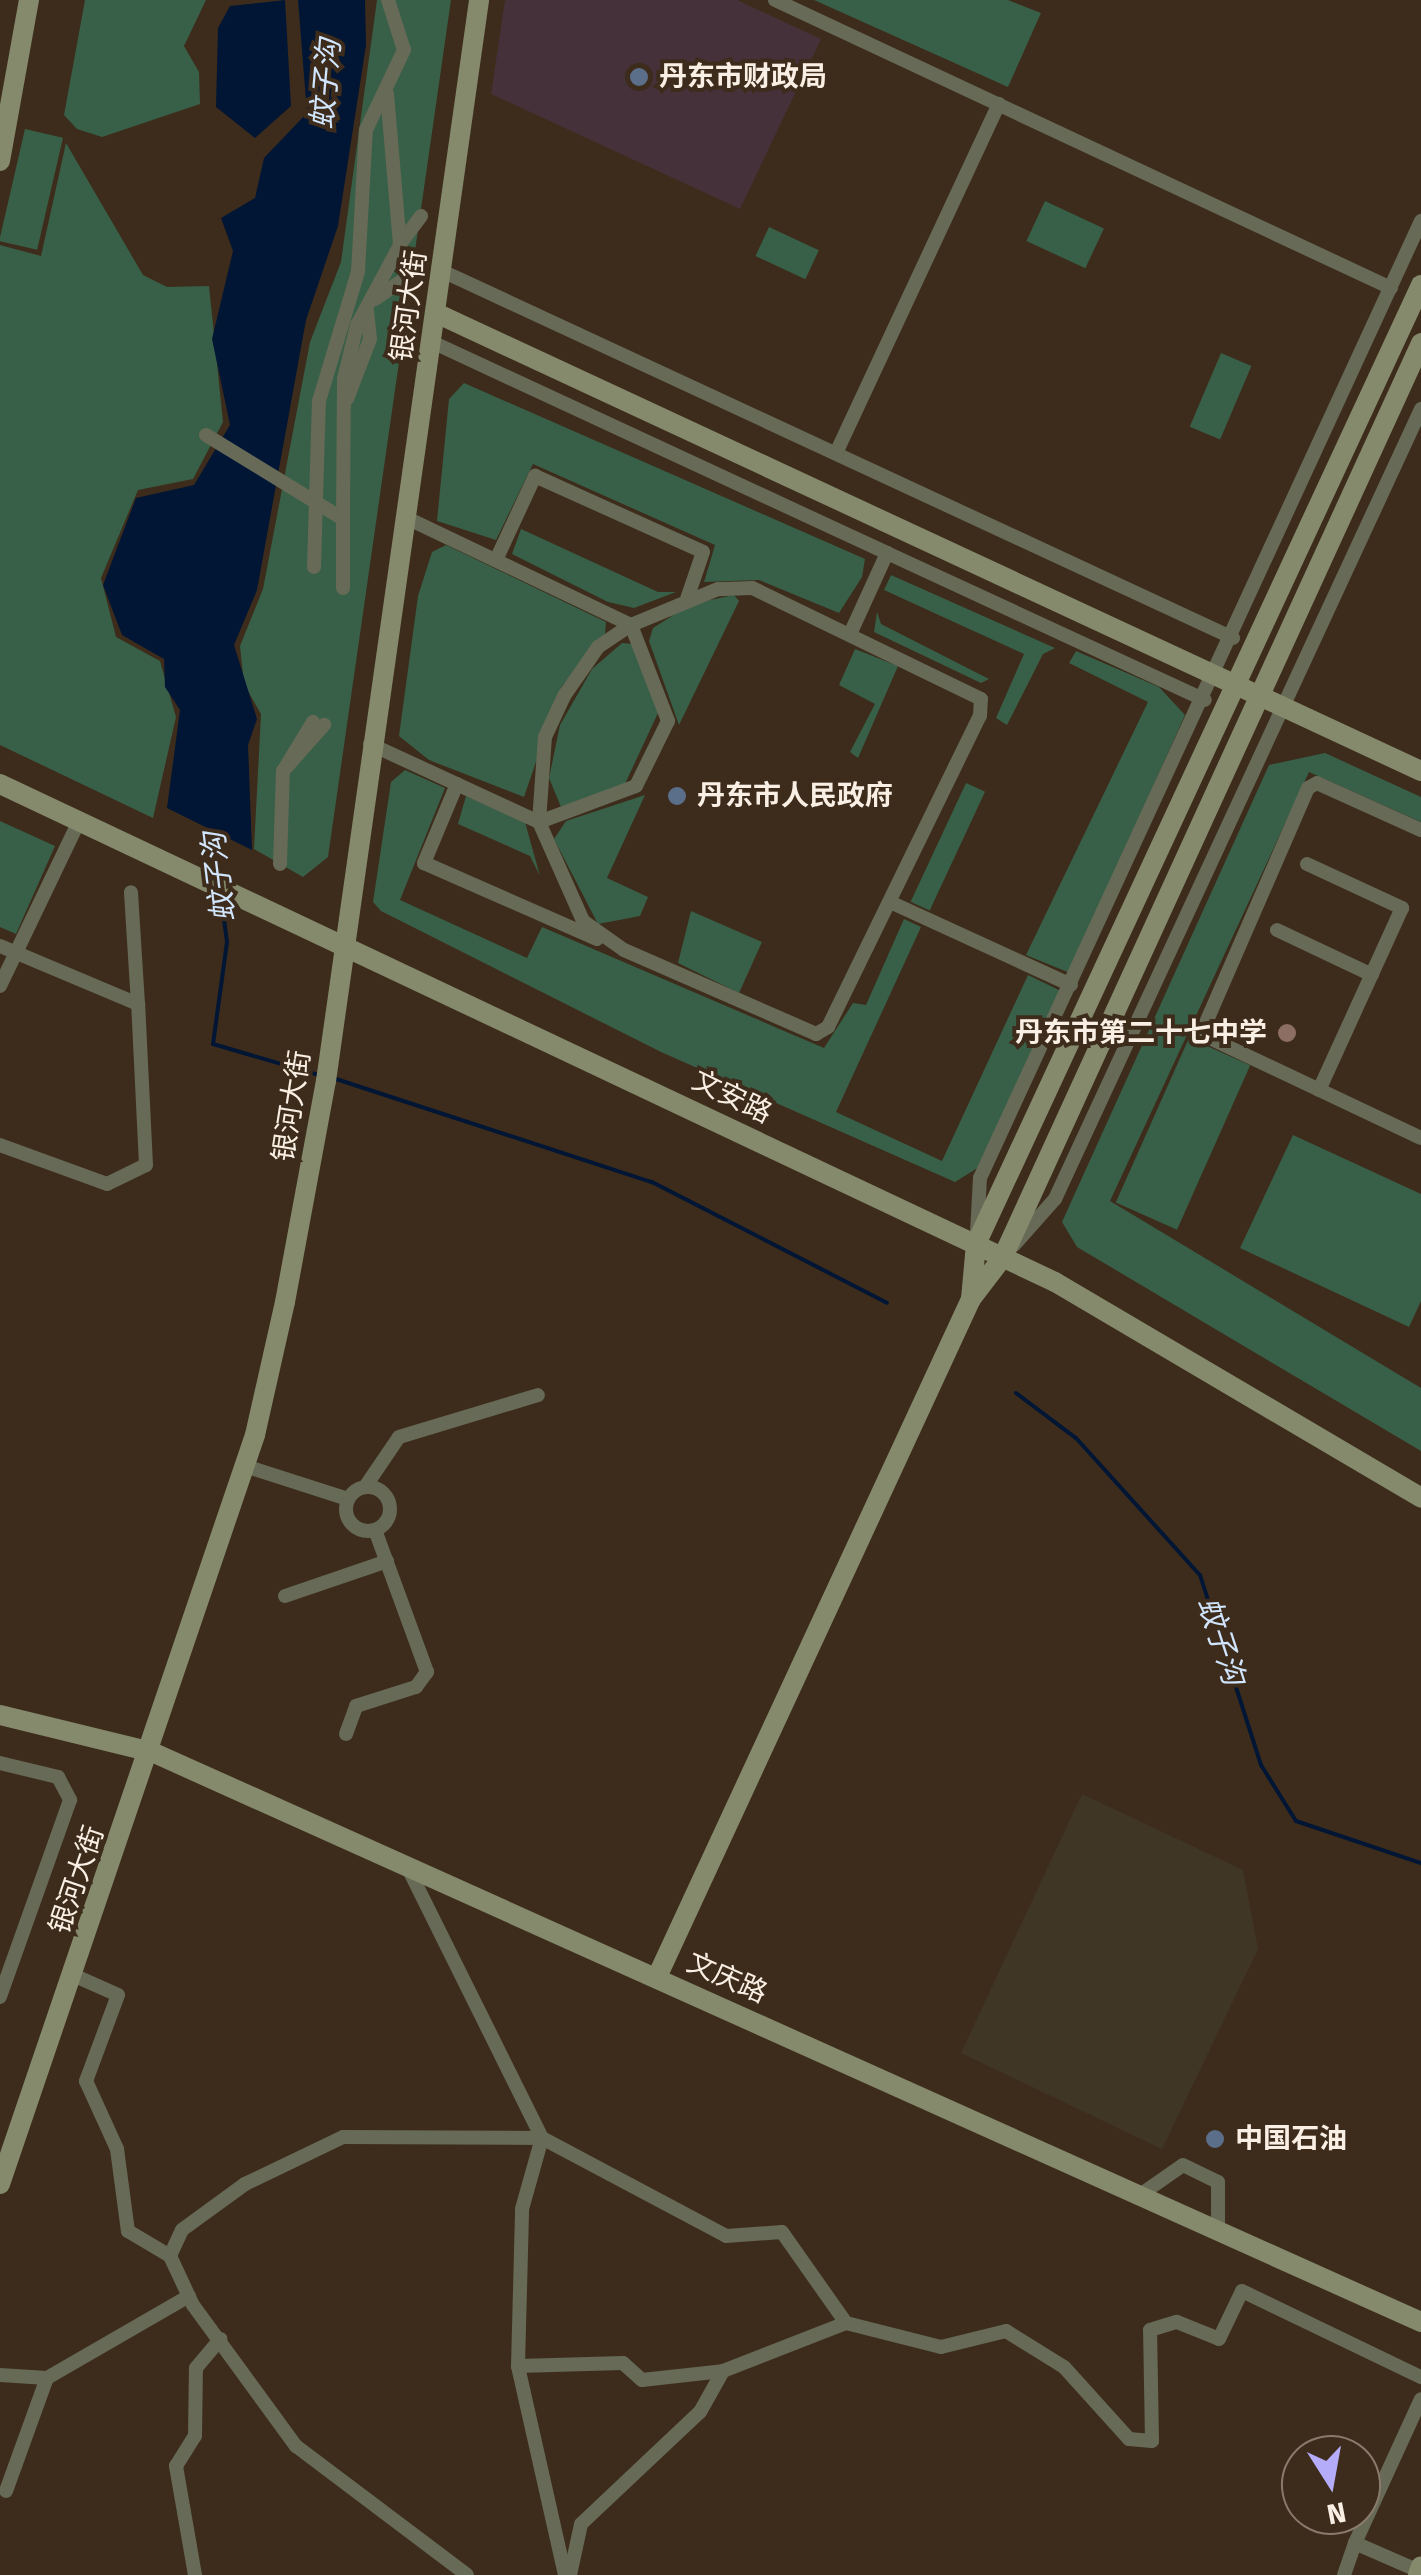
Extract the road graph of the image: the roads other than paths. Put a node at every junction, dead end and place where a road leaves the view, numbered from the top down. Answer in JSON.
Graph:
{"nodes":[{"id":1,"x":29,"y":0,"type":"edge"},
{"id":2,"x":388,"y":0,"type":"edge"},
{"id":3,"x":479,"y":0,"type":"edge"},
{"id":4,"x":775,"y":0,"type":"edge"},
{"id":5,"x":387,"y":92,"type":"junction"},
{"id":6,"x":999,"y":104,"type":"junction"},
{"id":7,"x":0,"y":161,"type":"edge"},
{"id":8,"x":420,"y":216,"type":"dead end"},
{"id":9,"x":1421,"y":220,"type":"edge"},
{"id":10,"x":400,"y":245,"type":"junction"},
{"id":11,"x":442,"y":271,"type":"junction"},
{"id":12,"x":408,"y":277,"type":"dead end"},
{"id":13,"x":1421,"y":285,"type":"edge"},
{"id":14,"x":1390,"y":288,"type":"junction"},
{"id":15,"x":370,"y":307,"type":"junction"},
{"id":16,"x":436,"y":313,"type":"junction"},
{"id":17,"x":432,"y":342,"type":"junction"},
{"id":18,"x":1421,"y":343,"type":"edge"},
{"id":19,"x":1421,"y":410,"type":"edge"},
{"id":20,"x":206,"y":435,"type":"dead end"},
{"id":21,"x":837,"y":451,"type":"junction"},
{"id":22,"x":310,"y":502,"type":"junction"},
{"id":23,"x":405,"y":516,"type":"junction"},
{"id":24,"x":342,"y":519,"type":"junction"},
{"id":25,"x":887,"y":553,"type":"junction"},
{"id":26,"x":496,"y":560,"type":"junction"},
{"id":27,"x":314,"y":567,"type":"dead end"},
{"id":28,"x":343,"y":588,"type":"dead end"},
{"id":29,"x":687,"y":599,"type":"junction"},
{"id":30,"x":631,"y":625,"type":"junction"},
{"id":31,"x":851,"y":632,"type":"junction"},
{"id":32,"x":1234,"y":638,"type":"junction"},
{"id":33,"x":1226,"y":680,"type":"junction"},
{"id":34,"x":1259,"y":696,"type":"junction"},
{"id":35,"x":1205,"y":700,"type":"junction"},
{"id":36,"x":1282,"y":706,"type":"junction"},
{"id":37,"x":318,"y":723,"type":"dead end"},
{"id":38,"x":370,"y":744,"type":"junction"},
{"id":39,"x":1421,"y":771,"type":"edge"},
{"id":40,"x":0,"y":784,"type":"edge"},
{"id":41,"x":457,"y":784,"type":"junction"},
{"id":42,"x":80,"y":820,"type":"junction"},
{"id":43,"x":539,"y":822,"type":"junction"},
{"id":44,"x":1421,"y":830,"type":"edge"},
{"id":45,"x":280,"y":864,"type":"dead end"},
{"id":46,"x":1306,"y":864,"type":"dead end"},
{"id":47,"x":130,"y":892,"type":"dead end"},
{"id":48,"x":890,"y":902,"type":"junction"},
{"id":49,"x":1276,"y":930,"type":"dead end"},
{"id":50,"x":340,"y":940,"type":"junction"},
{"id":51,"x":0,"y":946,"type":"edge"},
{"id":52,"x":624,"y":950,"type":"junction"},
{"id":53,"x":16,"y":954,"type":"junction"},
{"id":54,"x":1372,"y":975,"type":"junction"},
{"id":55,"x":1071,"y":985,"type":"junction"},
{"id":56,"x":0,"y":986,"type":"edge"},
{"id":57,"x":138,"y":1004,"type":"junction"},
{"id":58,"x":1319,"y":1090,"type":"junction"},
{"id":59,"x":1421,"y":1138,"type":"edge"},
{"id":60,"x":0,"y":1145,"type":"edge"},
{"id":61,"x":976,"y":1244,"type":"junction"},
{"id":62,"x":1003,"y":1257,"type":"junction"},
{"id":63,"x":972,"y":1300,"type":"junction"},
{"id":64,"x":538,"y":1394,"type":"dead end"},
{"id":65,"x":245,"y":1466,"type":"junction"},
{"id":66,"x":365,"y":1486,"type":"junction"},
{"id":67,"x":1421,"y":1498,"type":"edge"},
{"id":68,"x":348,"y":1499,"type":"junction"},
{"id":69,"x":375,"y":1530,"type":"junction"},
{"id":70,"x":386,"y":1561,"type":"junction"},
{"id":71,"x":285,"y":1596,"type":"dead end"},
{"id":72,"x":0,"y":1715,"type":"edge"},
{"id":73,"x":346,"y":1734,"type":"dead end"},
{"id":74,"x":152,"y":1752,"type":"junction"},
{"id":75,"x":0,"y":1762,"type":"edge"},
{"id":76,"x":406,"y":1866,"type":"junction"},
{"id":77,"x":73,"y":1976,"type":"junction"},
{"id":78,"x":657,"y":1977,"type":"junction"},
{"id":79,"x":0,"y":1997,"type":"edge"},
{"id":80,"x":542,"y":2138,"type":"junction"},
{"id":81,"x":2,"y":2174,"type":"edge"},
{"id":82,"x":1140,"y":2195,"type":"junction"},
{"id":83,"x":1218,"y":2230,"type":"junction"},
{"id":84,"x":170,"y":2256,"type":"junction"},
{"id":85,"x":188,"y":2296,"type":"junction"},
{"id":86,"x":1421,"y":2322,"type":"edge"},
{"id":87,"x":846,"y":2323,"type":"junction"},
{"id":88,"x":220,"y":2339,"type":"junction"},
{"id":89,"x":518,"y":2366,"type":"junction"},
{"id":90,"x":723,"y":2371,"type":"junction"},
{"id":91,"x":0,"y":2375,"type":"edge"},
{"id":92,"x":1421,"y":2377,"type":"edge"},
{"id":93,"x":47,"y":2378,"type":"junction"},
{"id":94,"x":1421,"y":2398,"type":"edge"},
{"id":95,"x":6,"y":2491,"type":"dead end"},
{"id":96,"x":1355,"y":2543,"type":"junction"},
{"id":97,"x":1420,"y":2571,"type":"edge"},
{"id":98,"x":195,"y":2575,"type":"edge"},
{"id":99,"x":467,"y":2575,"type":"edge"},
{"id":100,"x":568,"y":2575,"type":"edge"},
{"id":101,"x":1344,"y":2575,"type":"edge"}],
"edges":[{"from":1,"to":7,"type":"main road"},
{"from":2,"to":5,"type":"street"},
{"from":3,"to":11,"type":"main road","name":"银河大街"},
{"from":4,"to":6,"type":"street"},
{"from":5,"to":10,"type":"street"},
{"from":5,"to":22,"type":"street"},
{"from":6,"to":14,"type":"street"},
{"from":6,"to":21,"type":"street"},
{"from":8,"to":10,"type":"street"},
{"from":9,"to":14,"type":"street"},
{"from":10,"to":15,"type":"street"},
{"from":11,"to":16,"type":"main road","name":"银河大街"},
{"from":11,"to":21,"type":"street"},
{"from":12,"to":15,"type":"street"},
{"from":13,"to":33,"type":"main road"},
{"from":14,"to":32,"type":"street"},
{"from":15,"to":24,"type":"street"},
{"from":16,"to":17,"type":"main road","name":"银河大街"},
{"from":16,"to":33,"type":"main road"},
{"from":17,"to":23,"type":"main road","name":"银河大街"},
{"from":17,"to":25,"type":"street"},
{"from":18,"to":34,"type":"main road"},
{"from":19,"to":36,"type":"street"},
{"from":20,"to":22,"type":"street"},
{"from":21,"to":32,"type":"street"},
{"from":22,"to":24,"type":"street"},
{"from":22,"to":27,"type":"street"},
{"from":23,"to":26,"type":"street"},
{"from":23,"to":38,"type":"main road","name":"银河大街"},
{"from":24,"to":28,"type":"street"},
{"from":25,"to":31,"type":"street"},
{"from":25,"to":35,"type":"street"},
{"from":26,"to":29,"type":"street"},
{"from":26,"to":30,"type":"street"},
{"from":29,"to":30,"type":"street"},
{"from":29,"to":31,"type":"street"},
{"from":30,"to":43,"type":"street"},
{"from":30,"to":43,"type":"street"},
{"from":31,"to":48,"type":"street"},
{"from":32,"to":33,"type":"street"},
{"from":33,"to":34,"type":"main road"},
{"from":33,"to":35,"type":"street"},
{"from":33,"to":61,"type":"main road"},
{"from":34,"to":36,"type":"main road"},
{"from":34,"to":62,"type":"main road"},
{"from":35,"to":55,"type":"street"},
{"from":36,"to":39,"type":"main road"},
{"from":36,"to":62,"type":"street"},
{"from":37,"to":45,"type":"street"},
{"from":38,"to":41,"type":"street"},
{"from":38,"to":50,"type":"main road","name":"银河大街"},
{"from":40,"to":42,"type":"main road","name":"文安路"},
{"from":41,"to":43,"type":"street"},
{"from":41,"to":52,"type":"street"},
{"from":42,"to":50,"type":"main road","name":"文安路"},
{"from":42,"to":53,"type":"street"},
{"from":43,"to":52,"type":"street"},
{"from":44,"to":58,"type":"street"},
{"from":46,"to":54,"type":"street"},
{"from":47,"to":57,"type":"street"},
{"from":48,"to":52,"type":"street"},
{"from":48,"to":55,"type":"street"},
{"from":49,"to":54,"type":"street"},
{"from":50,"to":61,"type":"main road","name":"文安路"},
{"from":50,"to":65,"type":"main road","name":"银河大街"},
{"from":51,"to":53,"type":"street"},
{"from":53,"to":56,"type":"street"},
{"from":53,"to":57,"type":"street"},
{"from":54,"to":58,"type":"street"},
{"from":55,"to":61,"type":"street"},
{"from":57,"to":60,"type":"street"},
{"from":58,"to":59,"type":"street"},
{"from":61,"to":62,"type":"main road","name":"文安路"},
{"from":61,"to":63,"type":"main road"},
{"from":62,"to":63,"type":"main road"},
{"from":62,"to":67,"type":"main road","name":"文安路"},
{"from":63,"to":78,"type":"main road"},
{"from":64,"to":66,"type":"street"},
{"from":65,"to":68,"type":"street"},
{"from":65,"to":74,"type":"main road","name":"银河大街"},
{"from":66,"to":68,"type":"street"},
{"from":66,"to":69,"type":"street"},
{"from":68,"to":69,"type":"street"},
{"from":69,"to":70,"type":"street"},
{"from":70,"to":71,"type":"street"},
{"from":70,"to":73,"type":"street"},
{"from":72,"to":74,"type":"main road","name":"文庆路"},
{"from":74,"to":76,"type":"main road","name":"文庆路"},
{"from":74,"to":77,"type":"main road","name":"银河大街"},
{"from":75,"to":79,"type":"street"},
{"from":76,"to":78,"type":"main road","name":"文庆路"},
{"from":76,"to":80,"type":"street"},
{"from":77,"to":81,"type":"main road","name":"银河大街"},
{"from":77,"to":84,"type":"street"},
{"from":78,"to":82,"type":"main road","name":"文庆路"},
{"from":80,"to":84,"type":"street"},
{"from":80,"to":87,"type":"street"},
{"from":80,"to":89,"type":"street"},
{"from":82,"to":83,"type":"main road","name":"文庆路"},
{"from":82,"to":83,"type":"street"},
{"from":83,"to":86,"type":"main road","name":"文庆路"},
{"from":84,"to":85,"type":"street"},
{"from":85,"to":88,"type":"street"},
{"from":85,"to":93,"type":"street"},
{"from":87,"to":90,"type":"street"},
{"from":87,"to":92,"type":"street"},
{"from":88,"to":98,"type":"street"},
{"from":88,"to":99,"type":"street"},
{"from":89,"to":90,"type":"street"},
{"from":89,"to":100,"type":"street"},
{"from":90,"to":100,"type":"street"},
{"from":91,"to":93,"type":"street"},
{"from":93,"to":95,"type":"street"},
{"from":94,"to":96,"type":"street"},
{"from":96,"to":97,"type":"street"},
{"from":96,"to":101,"type":"street"}]}
